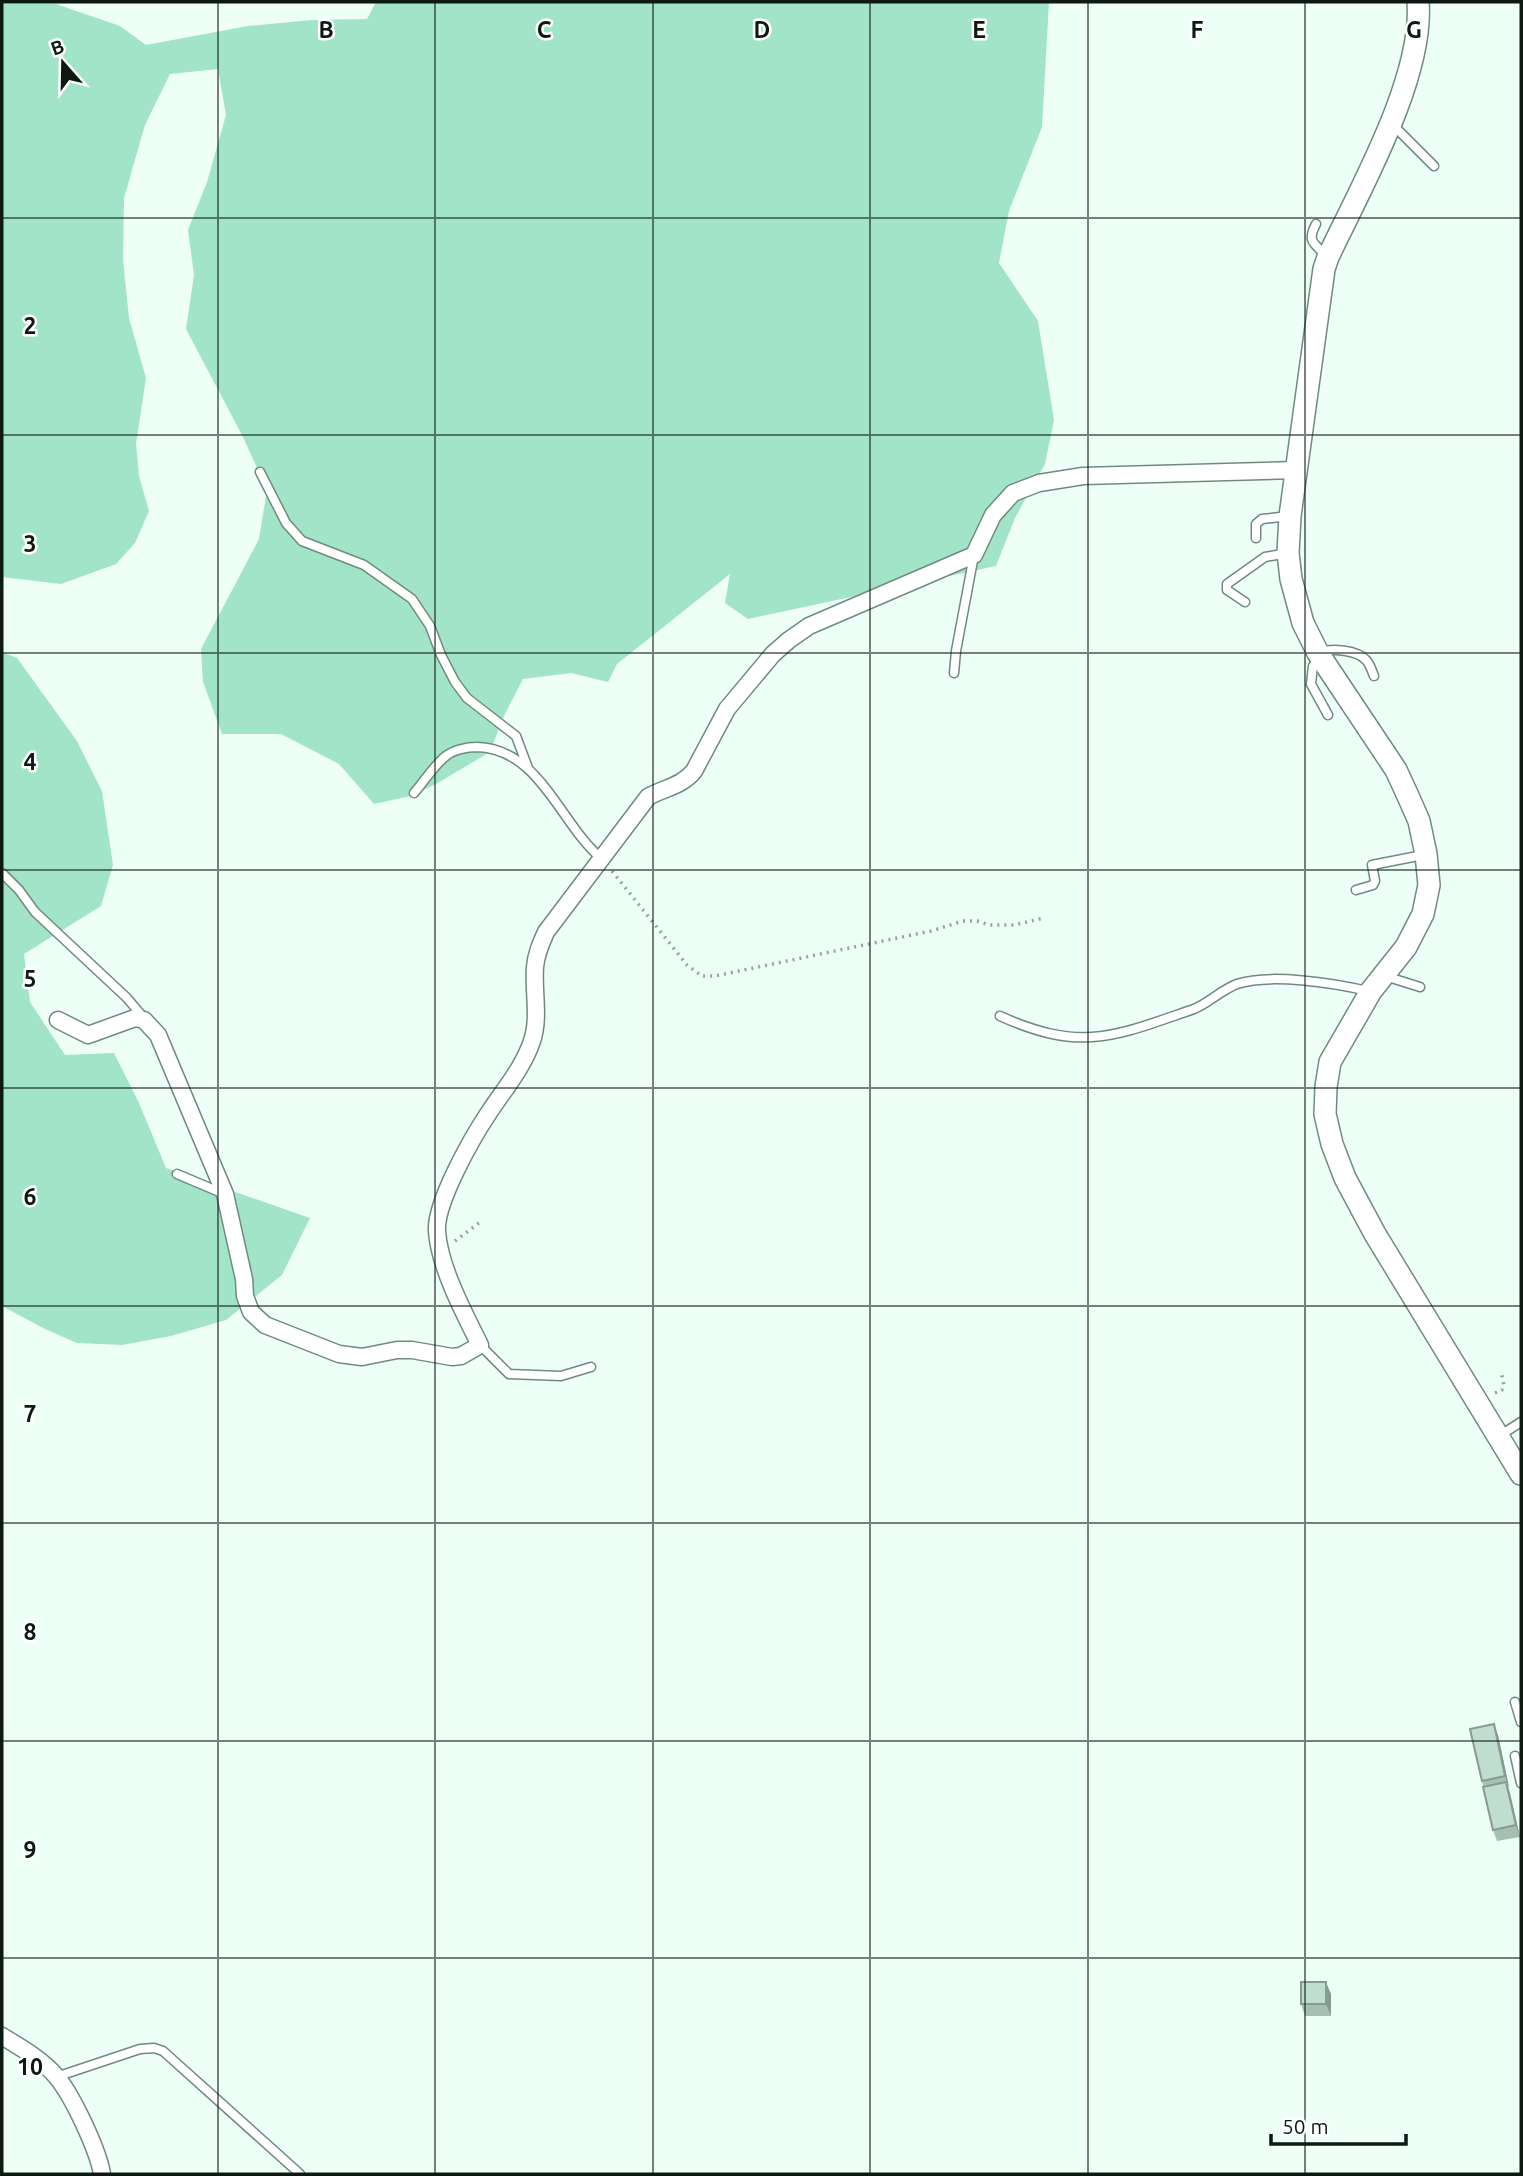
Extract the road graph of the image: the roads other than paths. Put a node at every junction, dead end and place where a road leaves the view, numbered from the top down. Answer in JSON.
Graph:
{"nodes":[{"id":1,"x":1419,"y":2,"type":"edge"},
{"id":2,"x":1391,"y":122,"type":"junction"},
{"id":3,"x":1434,"y":166,"type":"dead end"},
{"id":4,"x":1316,"y":224,"type":"dead end"},
{"id":5,"x":1328,"y":257,"type":"junction"},
{"id":6,"x":1297,"y":470,"type":"junction"},
{"id":7,"x":260,"y":472,"type":"dead end"},
{"id":8,"x":1290,"y":516,"type":"junction"},
{"id":9,"x":1256,"y":538,"type":"dead end"},
{"id":10,"x":1288,"y":553,"type":"junction"},
{"id":11,"x":974,"y":555,"type":"junction"},
{"id":12,"x":1245,"y":602,"type":"dead end"},
{"id":13,"x":1320,"y":656,"type":"junction"},
{"id":14,"x":954,"y":673,"type":"dead end"},
{"id":15,"x":1374,"y":676,"type":"dead end"},
{"id":16,"x":1328,"y":715,"type":"dead end"},
{"id":17,"x":528,"y":768,"type":"junction"},
{"id":18,"x":414,"y":793,"type":"dead end"},
{"id":19,"x":1426,"y":854,"type":"junction"},
{"id":20,"x":603,"y":860,"type":"junction"},
{"id":21,"x":2,"y":873,"type":"edge"},
{"id":22,"x":1356,"y":890,"type":"dead end"},
{"id":23,"x":1378,"y":984,"type":"junction"},
{"id":24,"x":1420,"y":987,"type":"dead end"},
{"id":25,"x":1000,"y":1016,"type":"dead end"},
{"id":26,"x":58,"y":1020,"type":"dead end"},
{"id":27,"x":144,"y":1020,"type":"junction"},
{"id":28,"x":177,"y":1174,"type":"dead end"},
{"id":29,"x":225,"y":1194,"type":"junction"},
{"id":30,"x":480,"y":1345,"type":"junction"},
{"id":31,"x":591,"y":1367,"type":"dead end"},
{"id":32,"x":1521,"y":1422,"type":"edge"},
{"id":33,"x":1499,"y":1436,"type":"junction"},
{"id":34,"x":1521,"y":1474,"type":"edge"},
{"id":35,"x":1515,"y":1702,"type":"dead end"},
{"id":36,"x":1521,"y":1722,"type":"edge"},
{"id":37,"x":1515,"y":1756,"type":"dead end"},
{"id":38,"x":1521,"y":1783,"type":"edge"},
{"id":39,"x":2,"y":2036,"type":"edge"},
{"id":40,"x":56,"y":2077,"type":"junction"},
{"id":41,"x":102,"y":2174,"type":"edge"},
{"id":42,"x":300,"y":2174,"type":"edge"}],
"edges":[{"from":1,"to":2,"type":"street"},
{"from":2,"to":3,"type":"lane"},
{"from":2,"to":5,"type":"street"},
{"from":4,"to":5,"type":"lane"},
{"from":5,"to":6,"type":"street"},
{"from":6,"to":8,"type":"street"},
{"from":6,"to":11,"type":"street"},
{"from":7,"to":17,"type":"lane"},
{"from":8,"to":9,"type":"lane"},
{"from":8,"to":10,"type":"street"},
{"from":10,"to":12,"type":"lane"},
{"from":10,"to":13,"type":"street"},
{"from":11,"to":14,"type":"lane"},
{"from":11,"to":20,"type":"street"},
{"from":13,"to":15,"type":"lane"},
{"from":13,"to":16,"type":"lane"},
{"from":13,"to":19,"type":"street"},
{"from":17,"to":18,"type":"lane"},
{"from":17,"to":20,"type":"lane"},
{"from":19,"to":22,"type":"lane"},
{"from":19,"to":23,"type":"street"},
{"from":20,"to":30,"type":"street"},
{"from":21,"to":27,"type":"lane"},
{"from":23,"to":24,"type":"lane"},
{"from":23,"to":25,"type":"lane"},
{"from":23,"to":33,"type":"street"},
{"from":26,"to":27,"type":"street"},
{"from":27,"to":29,"type":"street"},
{"from":28,"to":29,"type":"lane"},
{"from":29,"to":30,"type":"street"},
{"from":30,"to":31,"type":"lane"},
{"from":32,"to":33,"type":"lane"},
{"from":33,"to":34,"type":"street"},
{"from":35,"to":36,"type":"lane"},
{"from":37,"to":38,"type":"lane"},
{"from":39,"to":40,"type":"street"},
{"from":40,"to":41,"type":"street"},
{"from":40,"to":42,"type":"lane"}]}
